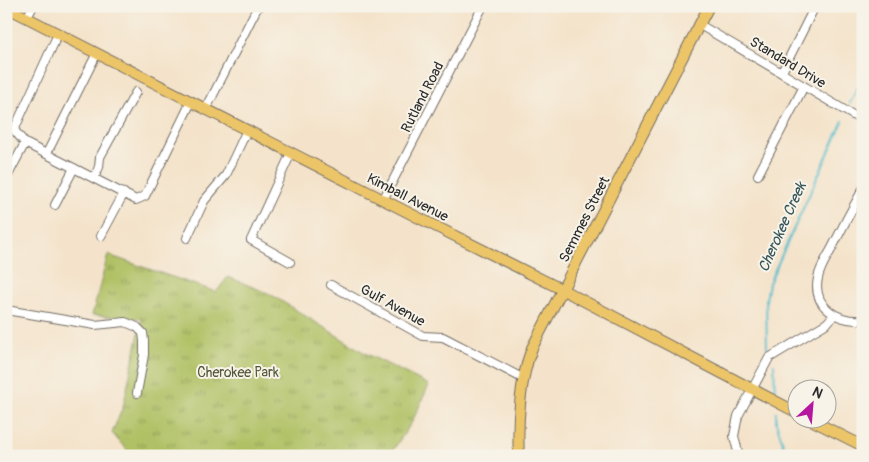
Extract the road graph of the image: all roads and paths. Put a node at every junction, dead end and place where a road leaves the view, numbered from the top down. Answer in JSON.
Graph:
{"nodes":[{"id":1,"x":33,"y":6,"type":"edge"},
{"id":2,"x":258,"y":6,"type":"edge"},
{"id":3,"x":483,"y":6,"type":"edge"},
{"id":4,"x":709,"y":6,"type":"edge"},
{"id":5,"x":815,"y":6,"type":"edge"},
{"id":6,"x":6,"y":7,"type":"edge"},
{"id":7,"x":27,"y":18,"type":"junction"},
{"id":8,"x":700,"y":25,"type":"junction"},
{"id":9,"x":58,"y":34,"type":"junction"},
{"id":10,"x":97,"y":53,"type":"junction"},
{"id":11,"x":782,"y":72,"type":"junction"},
{"id":12,"x":804,"y":86,"type":"junction"},
{"id":13,"x":136,"y":92,"type":"dead end"},
{"id":14,"x":191,"y":102,"type":"junction"},
{"id":15,"x":206,"y":109,"type":"junction"},
{"id":16,"x":863,"y":121,"type":"edge"},
{"id":17,"x":247,"y":130,"type":"junction"},
{"id":18,"x":25,"y":142,"type":"junction"},
{"id":19,"x":47,"y":153,"type":"junction"},
{"id":20,"x":292,"y":153,"type":"junction"},
{"id":21,"x":74,"y":168,"type":"junction"},
{"id":22,"x":758,"y":175,"type":"dead end"},
{"id":23,"x":94,"y":178,"type":"junction"},
{"id":24,"x":6,"y":179,"type":"edge"},
{"id":25,"x":863,"y":189,"type":"edge"},
{"id":26,"x":124,"y":193,"type":"junction"},
{"id":27,"x":383,"y":200,"type":"junction"},
{"id":28,"x":55,"y":205,"type":"dead end"},
{"id":29,"x":101,"y":236,"type":"dead end"},
{"id":30,"x":187,"y":238,"type":"dead end"},
{"id":31,"x":290,"y":262,"type":"dead end"},
{"id":32,"x":331,"y":285,"type":"dead end"},
{"id":33,"x":563,"y":290,"type":"junction"},
{"id":34,"x":6,"y":310,"type":"edge"},
{"id":35,"x":834,"y":315,"type":"junction"},
{"id":36,"x":863,"y":320,"type":"edge"},
{"id":37,"x":524,"y":379,"type":"junction"},
{"id":38,"x":753,"y":390,"type":"junction"},
{"id":39,"x":137,"y":393,"type":"dead end"},
{"id":40,"x":786,"y":407,"type":"edge"},
{"id":41,"x":830,"y":430,"type":"edge"},
{"id":42,"x":863,"y":446,"type":"edge"},
{"id":43,"x":519,"y":456,"type":"edge"},
{"id":44,"x":738,"y":456,"type":"edge"}],
"edges":[{"from":1,"to":7,"type":"street"},
{"from":2,"to":15,"type":"street"},
{"from":3,"to":27,"type":"street","name":"Rutland Road"},
{"from":4,"to":8,"type":"main road","name":"Semmes Street"},
{"from":5,"to":11,"type":"street"},
{"from":6,"to":7,"type":"main road","name":"Kimball Avenue"},
{"from":7,"to":9,"type":"main road","name":"Kimball Avenue"},
{"from":8,"to":11,"type":"street","name":"Standard Drive"},
{"from":8,"to":33,"type":"main road","name":"Semmes Street"},
{"from":9,"to":10,"type":"main road","name":"Kimball Avenue"},
{"from":9,"to":18,"type":"street"},
{"from":10,"to":14,"type":"main road","name":"Kimball Avenue"},
{"from":10,"to":19,"type":"street"},
{"from":11,"to":12,"type":"street","name":"Standard Drive"},
{"from":12,"to":16,"type":"street","name":"Standard Drive"},
{"from":12,"to":22,"type":"street"},
{"from":13,"to":23,"type":"street"},
{"from":14,"to":15,"type":"main road","name":"Kimball Avenue"},
{"from":14,"to":26,"type":"street"},
{"from":15,"to":17,"type":"main road","name":"Kimball Avenue"},
{"from":17,"to":20,"type":"main road","name":"Kimball Avenue"},
{"from":17,"to":30,"type":"street"},
{"from":18,"to":19,"type":"street"},
{"from":18,"to":24,"type":"street"},
{"from":19,"to":21,"type":"street"},
{"from":20,"to":27,"type":"main road","name":"Kimball Avenue"},
{"from":20,"to":31,"type":"street"},
{"from":21,"to":23,"type":"street"},
{"from":21,"to":28,"type":"street"},
{"from":23,"to":26,"type":"street"},
{"from":25,"to":35,"type":"street"},
{"from":26,"to":29,"type":"street"},
{"from":27,"to":33,"type":"main road","name":"Kimball Avenue"},
{"from":32,"to":37,"type":"street","name":"Gulf Avenue"},
{"from":33,"to":37,"type":"main road","name":"Semmes Street"},
{"from":33,"to":38,"type":"main road","name":"Kimball Avenue"},
{"from":34,"to":39,"type":"street"},
{"from":35,"to":36,"type":"street"},
{"from":35,"to":38,"type":"street"},
{"from":37,"to":43,"type":"main road","name":"Semmes Street"},
{"from":38,"to":40,"type":"main road","name":"Kimball Avenue"},
{"from":38,"to":44,"type":"street"},
{"from":41,"to":42,"type":"main road"}]}
